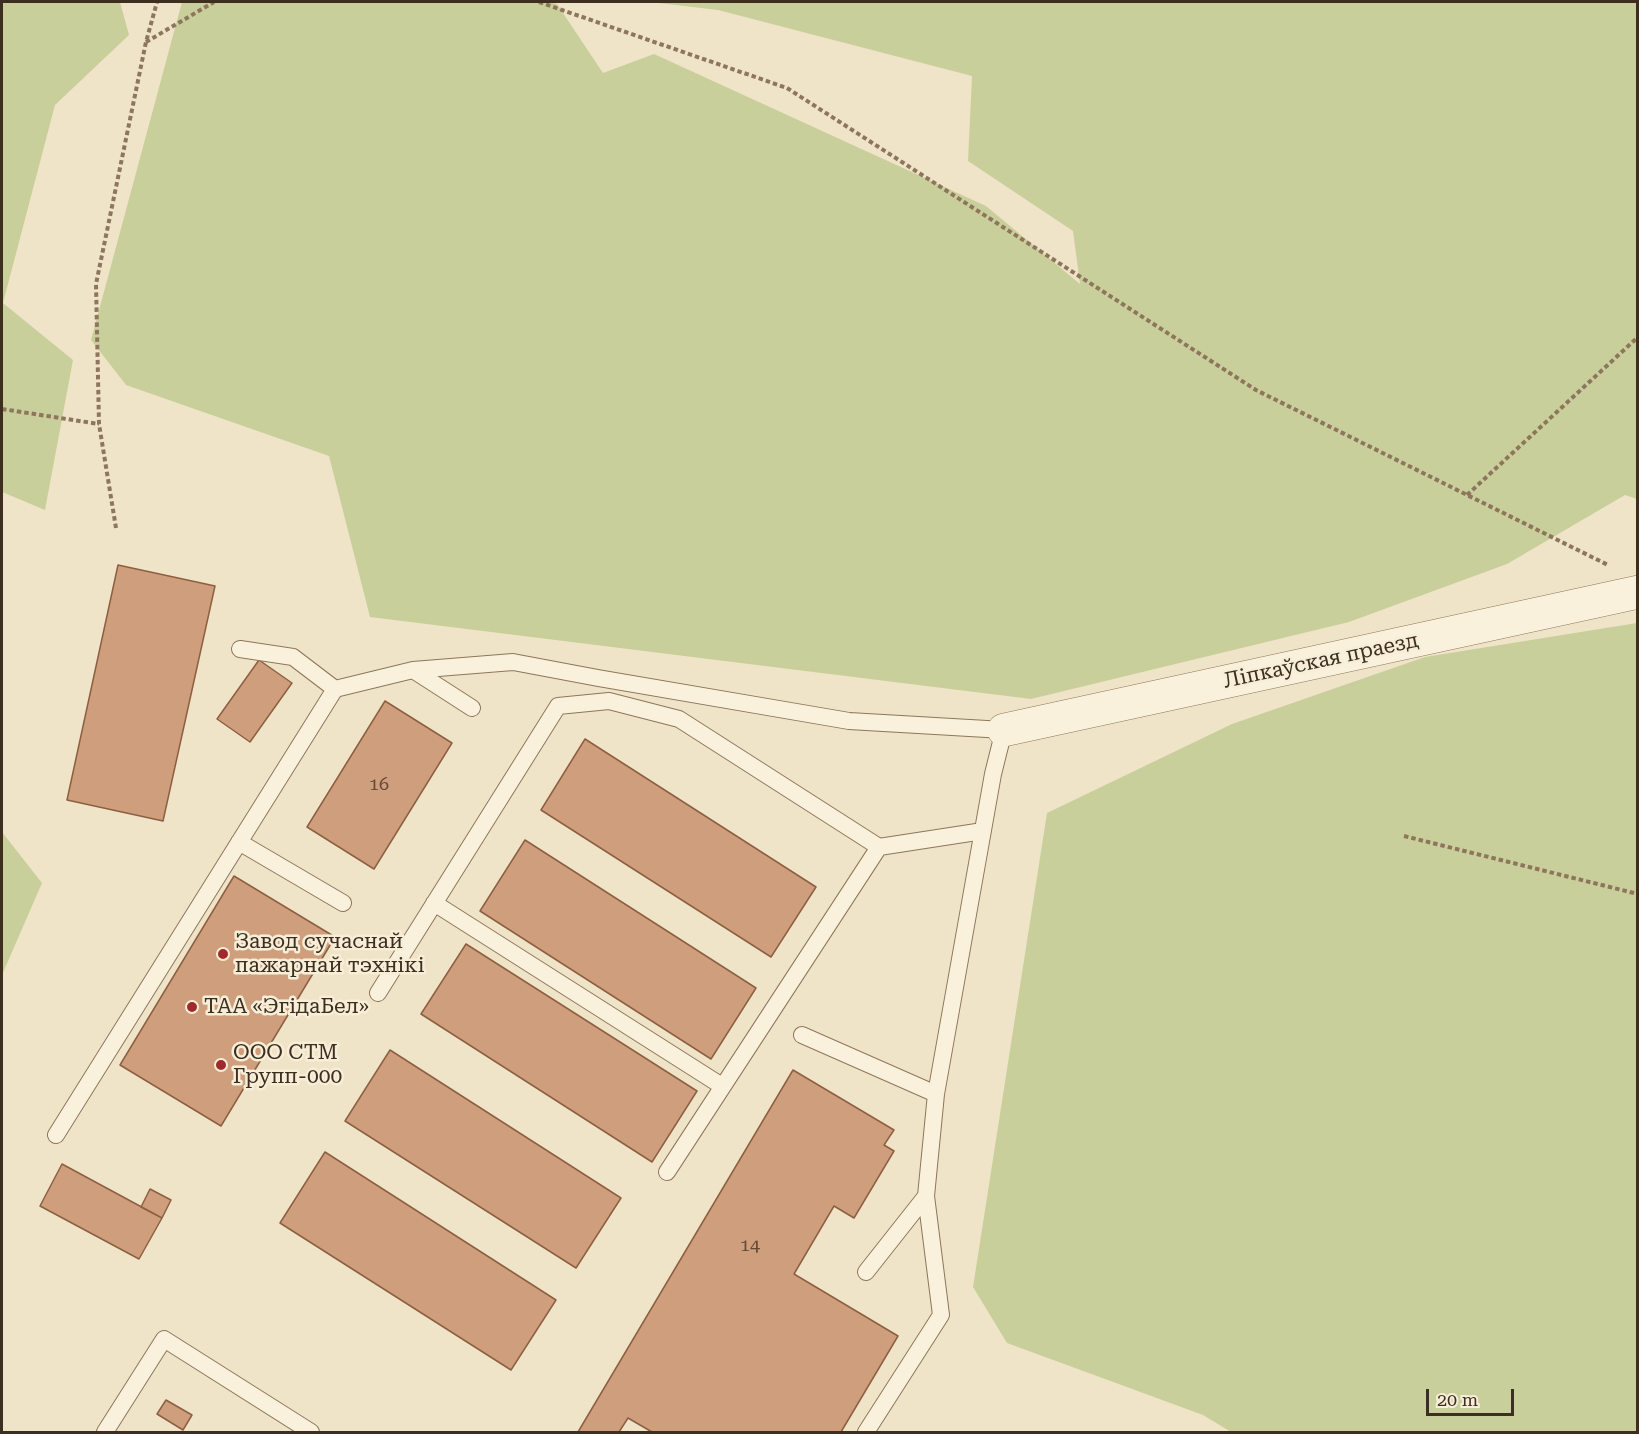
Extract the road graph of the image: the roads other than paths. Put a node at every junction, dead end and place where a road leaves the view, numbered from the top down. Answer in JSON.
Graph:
{"nodes":[{"id":1,"x":1627,"y":580,"type":"edge"},
{"id":2,"x":240,"y":649,"type":"dead end"},
{"id":3,"x":413,"y":670,"type":"junction"},
{"id":4,"x":335,"y":689,"type":"junction"},
{"id":5,"x":472,"y":708,"type":"dead end"},
{"id":6,"x":1004,"y":730,"type":"junction"},
{"id":7,"x":983,"y":831,"type":"junction"},
{"id":8,"x":240,"y":842,"type":"junction"},
{"id":9,"x":879,"y":847,"type":"junction"},
{"id":10,"x":344,"y":903,"type":"dead end"},
{"id":11,"x":434,"y":903,"type":"junction"},
{"id":12,"x":378,"y":993,"type":"dead end"},
{"id":13,"x":802,"y":1035,"type":"dead end"},
{"id":14,"x":722,"y":1086,"type":"junction"},
{"id":15,"x":936,"y":1094,"type":"junction"},
{"id":16,"x":56,"y":1135,"type":"dead end"},
{"id":17,"x":667,"y":1172,"type":"dead end"},
{"id":18,"x":926,"y":1196,"type":"junction"},
{"id":19,"x":866,"y":1272,"type":"dead end"},
{"id":20,"x":105,"y":1432,"type":"edge"},
{"id":21,"x":311,"y":1432,"type":"edge"},
{"id":22,"x":866,"y":1432,"type":"edge"}],
"edges":[{"from":1,"to":6,"type":"street","name":"Ліпкаўская праезд"},
{"from":2,"to":4,"type":"lane"},
{"from":3,"to":4,"type":"lane"},
{"from":3,"to":5,"type":"lane"},
{"from":3,"to":6,"type":"lane"},
{"from":4,"to":8,"type":"lane"},
{"from":6,"to":7,"type":"lane"},
{"from":7,"to":9,"type":"lane"},
{"from":7,"to":15,"type":"lane"},
{"from":8,"to":10,"type":"lane"},
{"from":8,"to":16,"type":"lane"},
{"from":9,"to":11,"type":"lane"},
{"from":9,"to":14,"type":"lane"},
{"from":11,"to":12,"type":"lane"},
{"from":11,"to":14,"type":"lane"},
{"from":13,"to":15,"type":"lane"},
{"from":14,"to":17,"type":"lane"},
{"from":15,"to":18,"type":"lane"},
{"from":18,"to":19,"type":"lane"},
{"from":18,"to":22,"type":"lane"},
{"from":20,"to":21,"type":"lane"}]}
